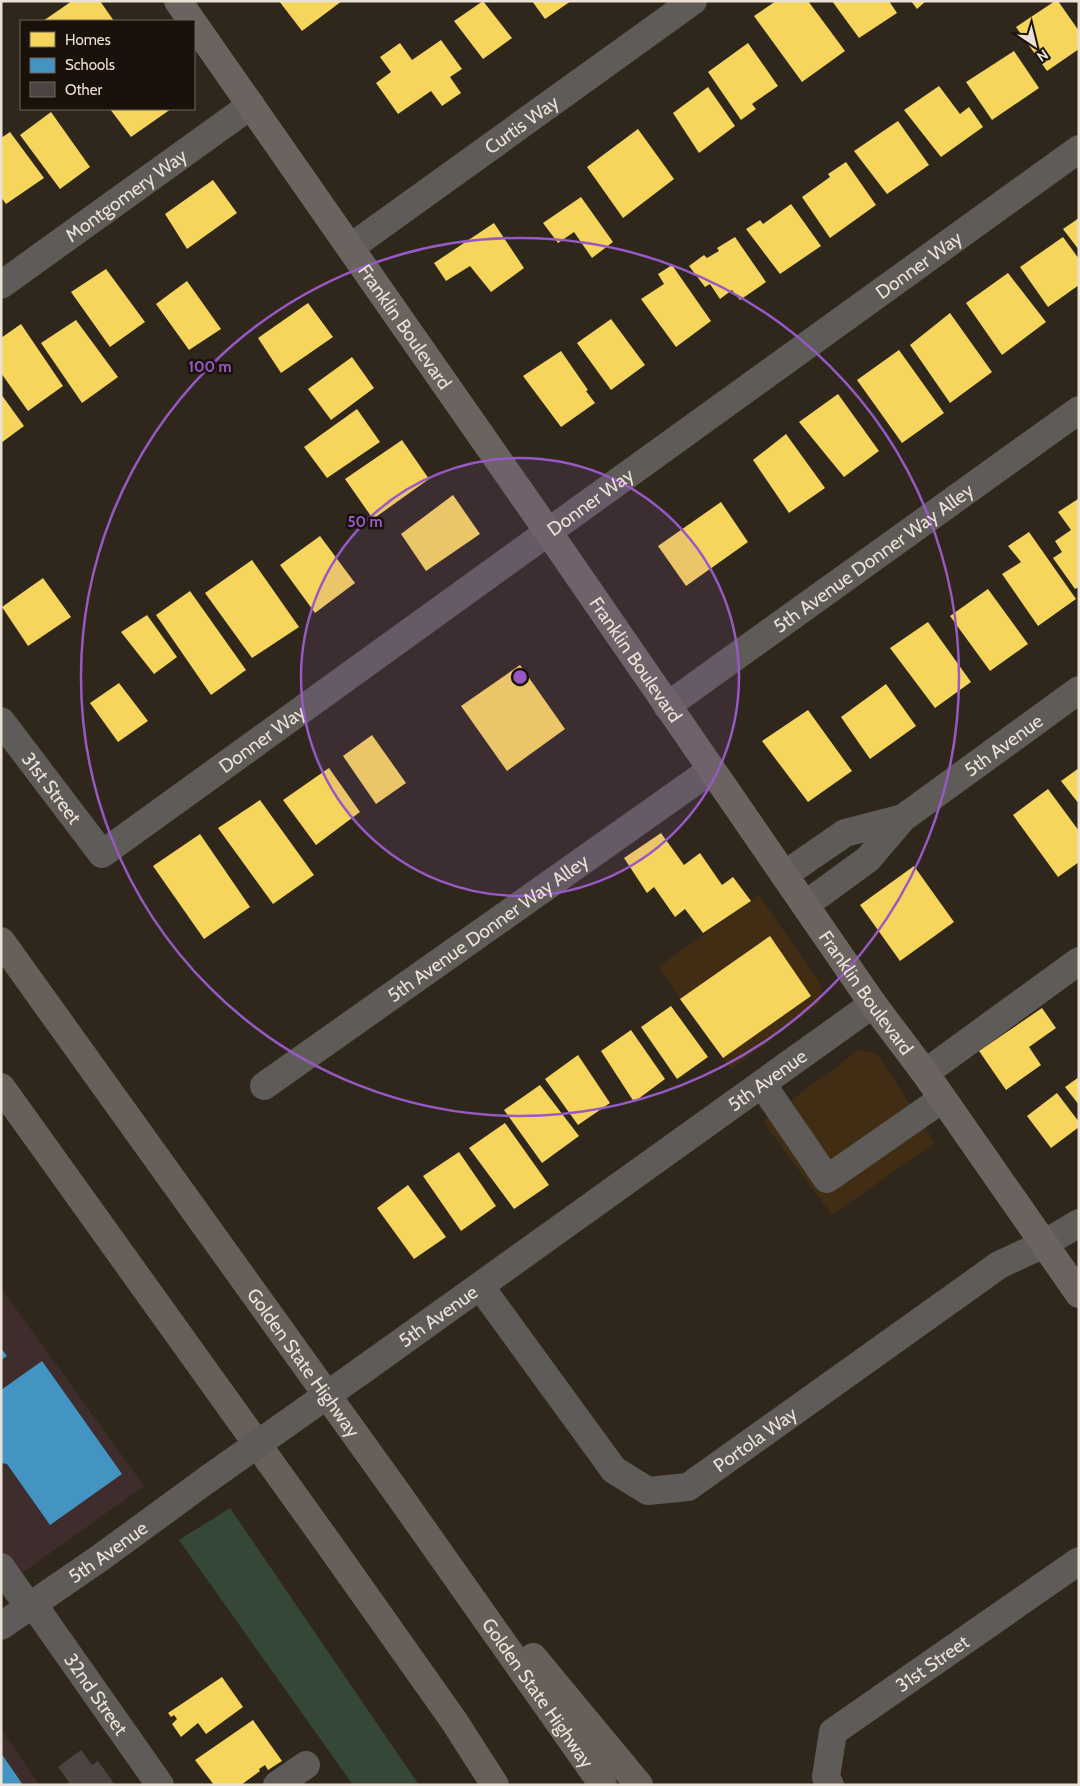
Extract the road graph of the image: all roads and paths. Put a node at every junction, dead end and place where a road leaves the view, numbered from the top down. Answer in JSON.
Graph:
{"nodes":[{"id":1,"x":178,"y":1,"type":"edge"},
{"id":2,"x":693,"y":1,"type":"edge"},
{"id":3,"x":191,"y":20,"type":"edge"},
{"id":4,"x":195,"y":26,"type":"edge"},
{"id":5,"x":251,"y":105,"type":"junction"},
{"id":6,"x":1079,"y":149,"type":"edge"},
{"id":7,"x":351,"y":247,"type":"junction"},
{"id":8,"x":1,"y":285,"type":"edge"},
{"id":9,"x":1079,"y":410,"type":"edge"},
{"id":10,"x":549,"y":533,"type":"junction"},
{"id":11,"x":1079,"y":690,"type":"edge"},
{"id":12,"x":667,"y":706,"type":"junction"},
{"id":13,"x":1,"y":721,"type":"edge"},
{"id":14,"x":711,"y":770,"type":"junction"},
{"id":15,"x":903,"y":818,"type":"junction"},
{"id":16,"x":102,"y":854,"type":"joint"},
{"id":17,"x":784,"y":875,"type":"junction"},
{"id":18,"x":805,"y":905,"type":"junction"},
{"id":19,"x":1,"y":941,"type":"edge"},
{"id":20,"x":1079,"y":961,"type":"edge"},
{"id":21,"x":873,"y":1004,"type":"junction"},
{"id":22,"x":925,"y":1074,"type":"junction"},
{"id":23,"x":762,"y":1084,"type":"junction"},
{"id":24,"x":264,"y":1086,"type":"dead end"},
{"id":25,"x":1,"y":1087,"type":"edge"},
{"id":26,"x":942,"y":1099,"type":"junction"},
{"id":27,"x":1079,"y":1223,"type":"edge"},
{"id":28,"x":1044,"y":1244,"type":"junction"},
{"id":29,"x":480,"y":1286,"type":"junction"},
{"id":30,"x":1079,"y":1294,"type":"edge"},
{"id":31,"x":398,"y":1494,"type":"junction"},
{"id":32,"x":1077,"y":1562,"type":"edge"},
{"id":33,"x":1,"y":1568,"type":"edge"},
{"id":34,"x":31,"y":1606,"type":"junction"},
{"id":35,"x":1,"y":1626,"type":"edge"},
{"id":36,"x":454,"y":1721,"type":"junction"},
{"id":37,"x":306,"y":1765,"type":"dead end"},
{"id":38,"x":160,"y":1785,"type":"edge"},
{"id":39,"x":278,"y":1785,"type":"edge"},
{"id":40,"x":495,"y":1785,"type":"edge"},
{"id":41,"x":500,"y":1785,"type":"edge"},
{"id":42,"x":603,"y":1785,"type":"edge"},
{"id":43,"x":639,"y":1785,"type":"edge"},
{"id":44,"x":830,"y":1785,"type":"edge"}],
"edges":[{"from":1,"to":3,"type":"main road","name":"Franklin Boulevard"},
{"from":2,"to":7,"type":"street","name":"Curtis Way"},
{"from":4,"to":5,"type":"main road","name":"Franklin Boulevard"},
{"from":5,"to":7,"type":"main road","name":"Franklin Boulevard"},
{"from":5,"to":8,"type":"street","name":"Montgomery Way"},
{"from":6,"to":10,"type":"street","name":"Donner Way"},
{"from":7,"to":10,"type":"main road","name":"Franklin Boulevard"},
{"from":9,"to":12,"type":"street","name":"5th Avenue Donner Way Alley"},
{"from":10,"to":12,"type":"main road","name":"Franklin Boulevard"},
{"from":10,"to":16,"type":"street","name":"Donner Way"},
{"from":11,"to":15,"type":"street","name":"5th Avenue"},
{"from":12,"to":14,"type":"main road","name":"Franklin Boulevard"},
{"from":13,"to":16,"type":"street","name":"31st Street"},
{"from":14,"to":17,"type":"main road","name":"Franklin Boulevard"},
{"from":14,"to":24,"type":"street","name":"5th Avenue Donner Way Alley"},
{"from":15,"to":17,"type":"street","name":"5th Avenue"},
{"from":15,"to":18,"type":"street","name":"5th Avenue"},
{"from":17,"to":18,"type":"main road","name":"Franklin Boulevard"},
{"from":18,"to":21,"type":"main road","name":"Franklin Boulevard"},
{"from":19,"to":31,"type":"highway","name":"Golden State Highway"},
{"from":20,"to":22,"type":"street"},
{"from":21,"to":22,"type":"main road","name":"Franklin Boulevard"},
{"from":21,"to":23,"type":"street","name":"5th Avenue"},
{"from":22,"to":26,"type":"main road","name":"Franklin Boulevard"},
{"from":23,"to":26,"type":"street"},
{"from":23,"to":29,"type":"street","name":"5th Avenue"},
{"from":25,"to":36,"type":"highway"},
{"from":26,"to":28,"type":"main road","name":"Franklin Boulevard"},
{"from":27,"to":28,"type":"street","name":"Portola Way"},
{"from":28,"to":29,"type":"street","name":"Portola Way"},
{"from":28,"to":30,"type":"main road","name":"Franklin Boulevard"},
{"from":29,"to":34,"type":"street","name":"5th Avenue","bridge":true},
{"from":31,"to":42,"type":"highway","name":"Golden State Highway"},
{"from":31,"to":43,"type":"highway"},
{"from":32,"to":44,"type":"street","name":"31st Street"},
{"from":33,"to":34,"type":"street","name":"32nd Street"},
{"from":34,"to":35,"type":"street","name":"5th Avenue"},
{"from":34,"to":38,"type":"street","name":"32nd Street"},
{"from":36,"to":40,"type":"highway"},
{"from":36,"to":41,"type":"highway"},
{"from":37,"to":39,"type":"street"}]}
